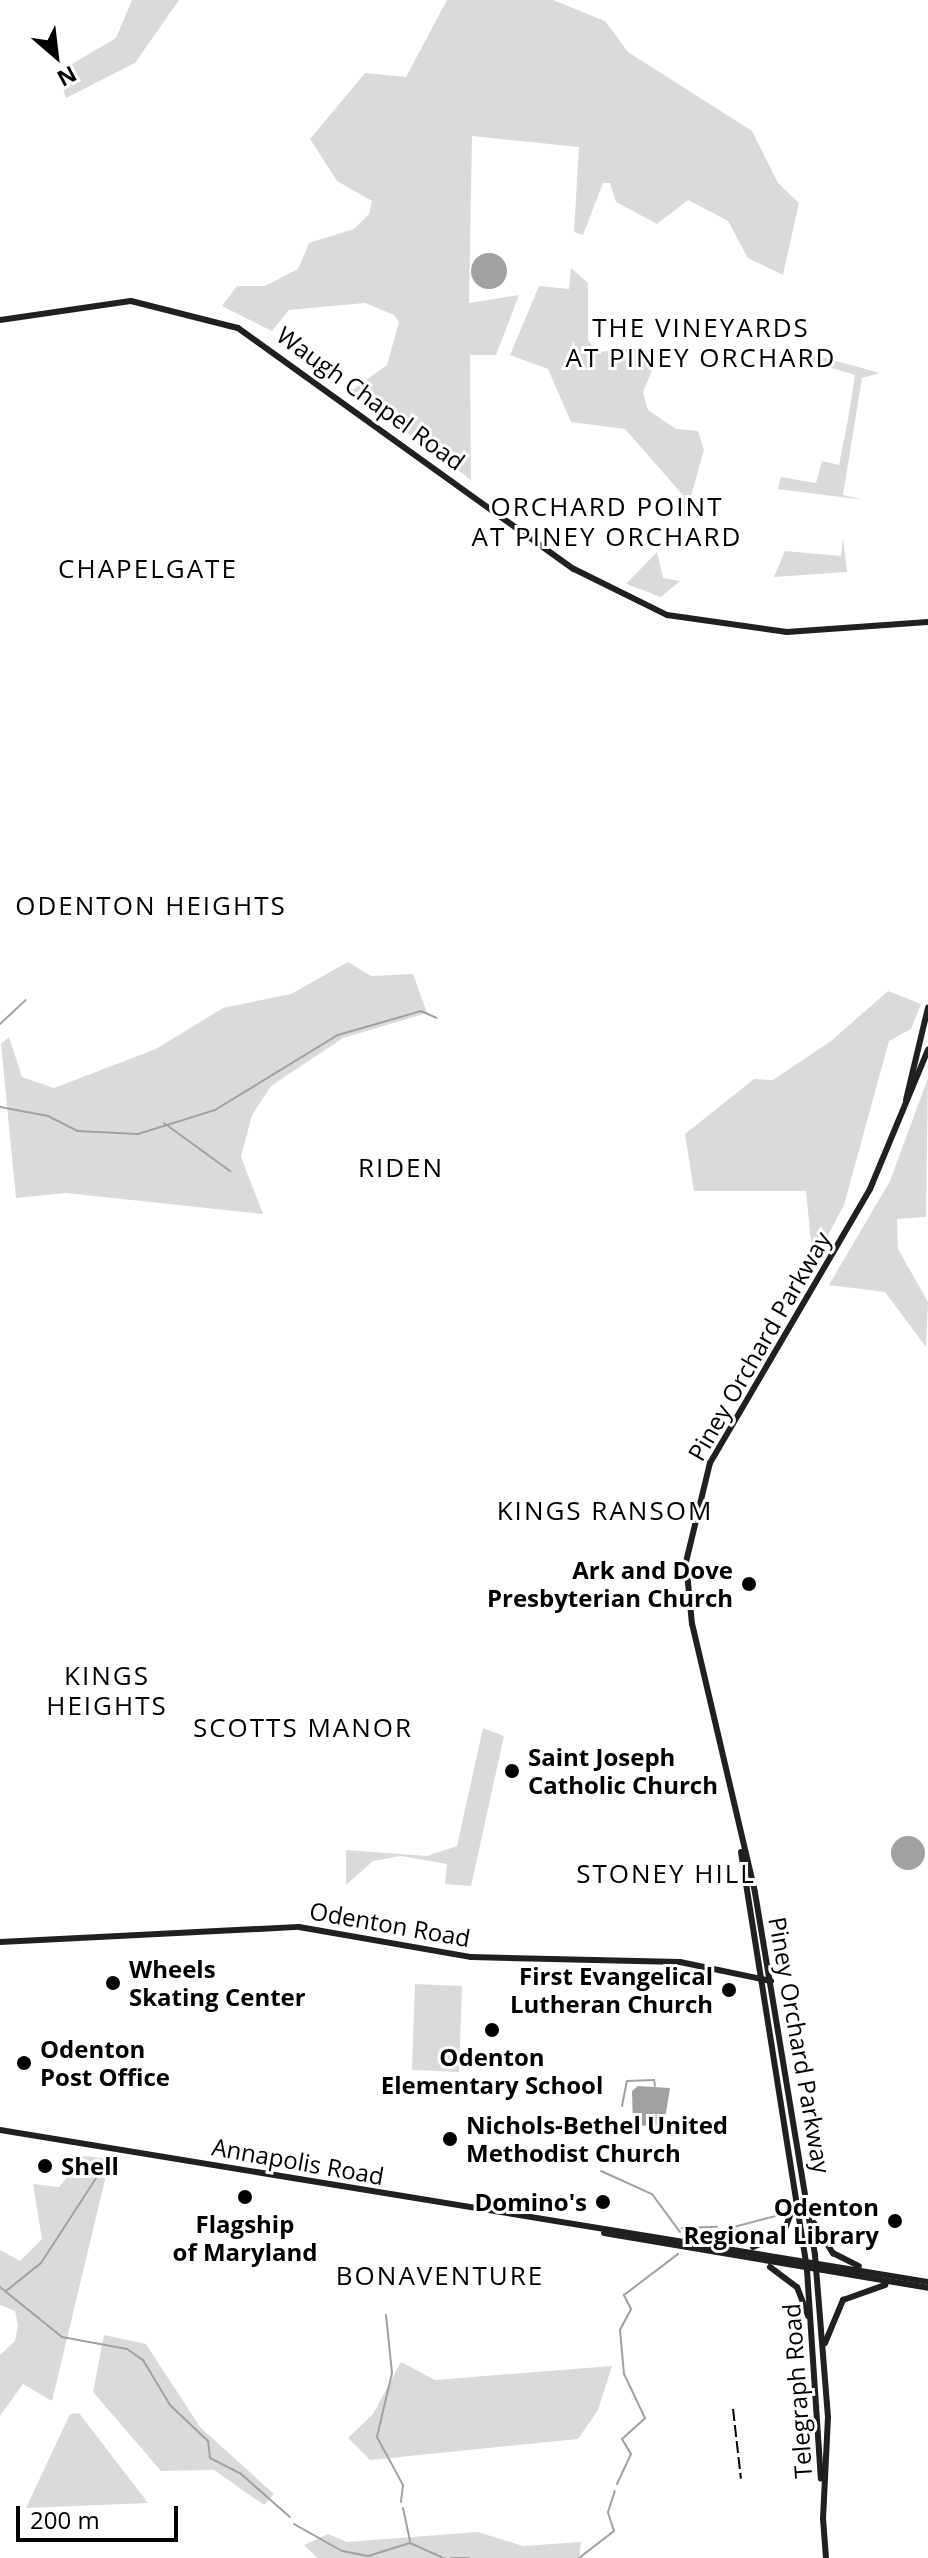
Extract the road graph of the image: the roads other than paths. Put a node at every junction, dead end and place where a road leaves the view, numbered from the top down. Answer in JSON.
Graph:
{"nodes":[{"id":1,"x":0,"y":320,"type":"edge"},
{"id":2,"x":928,"y":622,"type":"edge"},
{"id":3,"x":928,"y":1008,"type":"edge"},
{"id":4,"x":928,"y":1050,"type":"edge"},
{"id":5,"x":901,"y":1119,"type":"junction"},
{"id":6,"x":740,"y":1837,"type":"junction"},
{"id":7,"x":0,"y":1942,"type":"edge"},
{"id":8,"x":758,"y":1976,"type":"junction"},
{"id":9,"x":771,"y":1981,"type":"junction"},
{"id":10,"x":0,"y":2130,"type":"edge"},
{"id":11,"x":796,"y":2194,"type":"junction"},
{"id":12,"x":809,"y":2210,"type":"junction"},
{"id":13,"x":589,"y":2229,"type":"junction"},
{"id":14,"x":745,"y":2248,"type":"junction"},
{"id":15,"x":743,"y":2260,"type":"junction"},
{"id":16,"x":806,"y":2260,"type":"junction"},
{"id":17,"x":816,"y":2262,"type":"junction"},
{"id":18,"x":807,"y":2270,"type":"junction"},
{"id":19,"x":869,"y":2270,"type":"junction"},
{"id":20,"x":818,"y":2272,"type":"junction"},
{"id":21,"x":893,"y":2284,"type":"junction"},
{"id":22,"x":928,"y":2285,"type":"edge"},
{"id":23,"x":812,"y":2332,"type":"junction"},
{"id":24,"x":823,"y":2354,"type":"junction"},
{"id":25,"x":823,"y":2519,"type":"junction"},
{"id":26,"x":826,"y":2558,"type":"edge"}],
"edges":[{"from":1,"to":2,"type":"main road","name":"Waugh Chapel Road"},
{"from":3,"to":5,"type":"main road","name":"Piney Orchard Parkway"},
{"from":4,"to":5,"type":"main road","name":"Piney Orchard Parkway"},
{"from":5,"to":6,"type":"main road","name":"Piney Orchard Parkway"},
{"from":6,"to":8,"type":"main road","name":"Piney Orchard Parkway"},
{"from":6,"to":9,"type":"main road","name":"Piney Orchard Parkway"},
{"from":7,"to":8,"type":"main road","name":"Odenton Road"},
{"from":8,"to":9,"type":"main road","name":"Odenton Road"},
{"from":8,"to":11,"type":"main road","name":"Piney Orchard Parkway"},
{"from":9,"to":12,"type":"main road","name":"Piney Orchard Parkway"},
{"from":10,"to":13,"type":"main road","name":"Annapolis Road"},
{"from":11,"to":14,"type":"main road"},
{"from":11,"to":16,"type":"main road","name":"Piney Orchard Parkway"},
{"from":12,"to":17,"type":"main road","name":"Piney Orchard Parkway"},
{"from":12,"to":19,"type":"main road"},
{"from":13,"to":14,"type":"main road","name":"Annapolis Road"},
{"from":13,"to":15,"type":"main road","name":"Annapolis Road"},
{"from":14,"to":16,"type":"main road","name":"Annapolis Road"},
{"from":15,"to":18,"type":"main road","name":"Annapolis Road"},
{"from":15,"to":23,"type":"main road"},
{"from":16,"to":17,"type":"main road","name":"Annapolis Road"},
{"from":16,"to":18,"type":"main road","name":"Telegraph Road"},
{"from":17,"to":19,"type":"main road","name":"Annapolis Road"},
{"from":17,"to":20,"type":"main road","name":"Telegraph Road"},
{"from":18,"to":20,"type":"main road","name":"Annapolis Road"},
{"from":18,"to":23,"type":"main road","name":"Telegraph Road"},
{"from":19,"to":22,"type":"main road","name":"Annapolis Road"},
{"from":20,"to":21,"type":"main road","name":"Annapolis Road"},
{"from":20,"to":24,"type":"main road","name":"Telegraph Road"},
{"from":21,"to":22,"type":"main road","name":"Annapolis Road"},
{"from":21,"to":24,"type":"main road"},
{"from":23,"to":25,"type":"main road","name":"Telegraph Road"},
{"from":24,"to":25,"type":"main road","name":"Telegraph Road"},
{"from":25,"to":26,"type":"main road","name":"Telegraph Road"}]}
